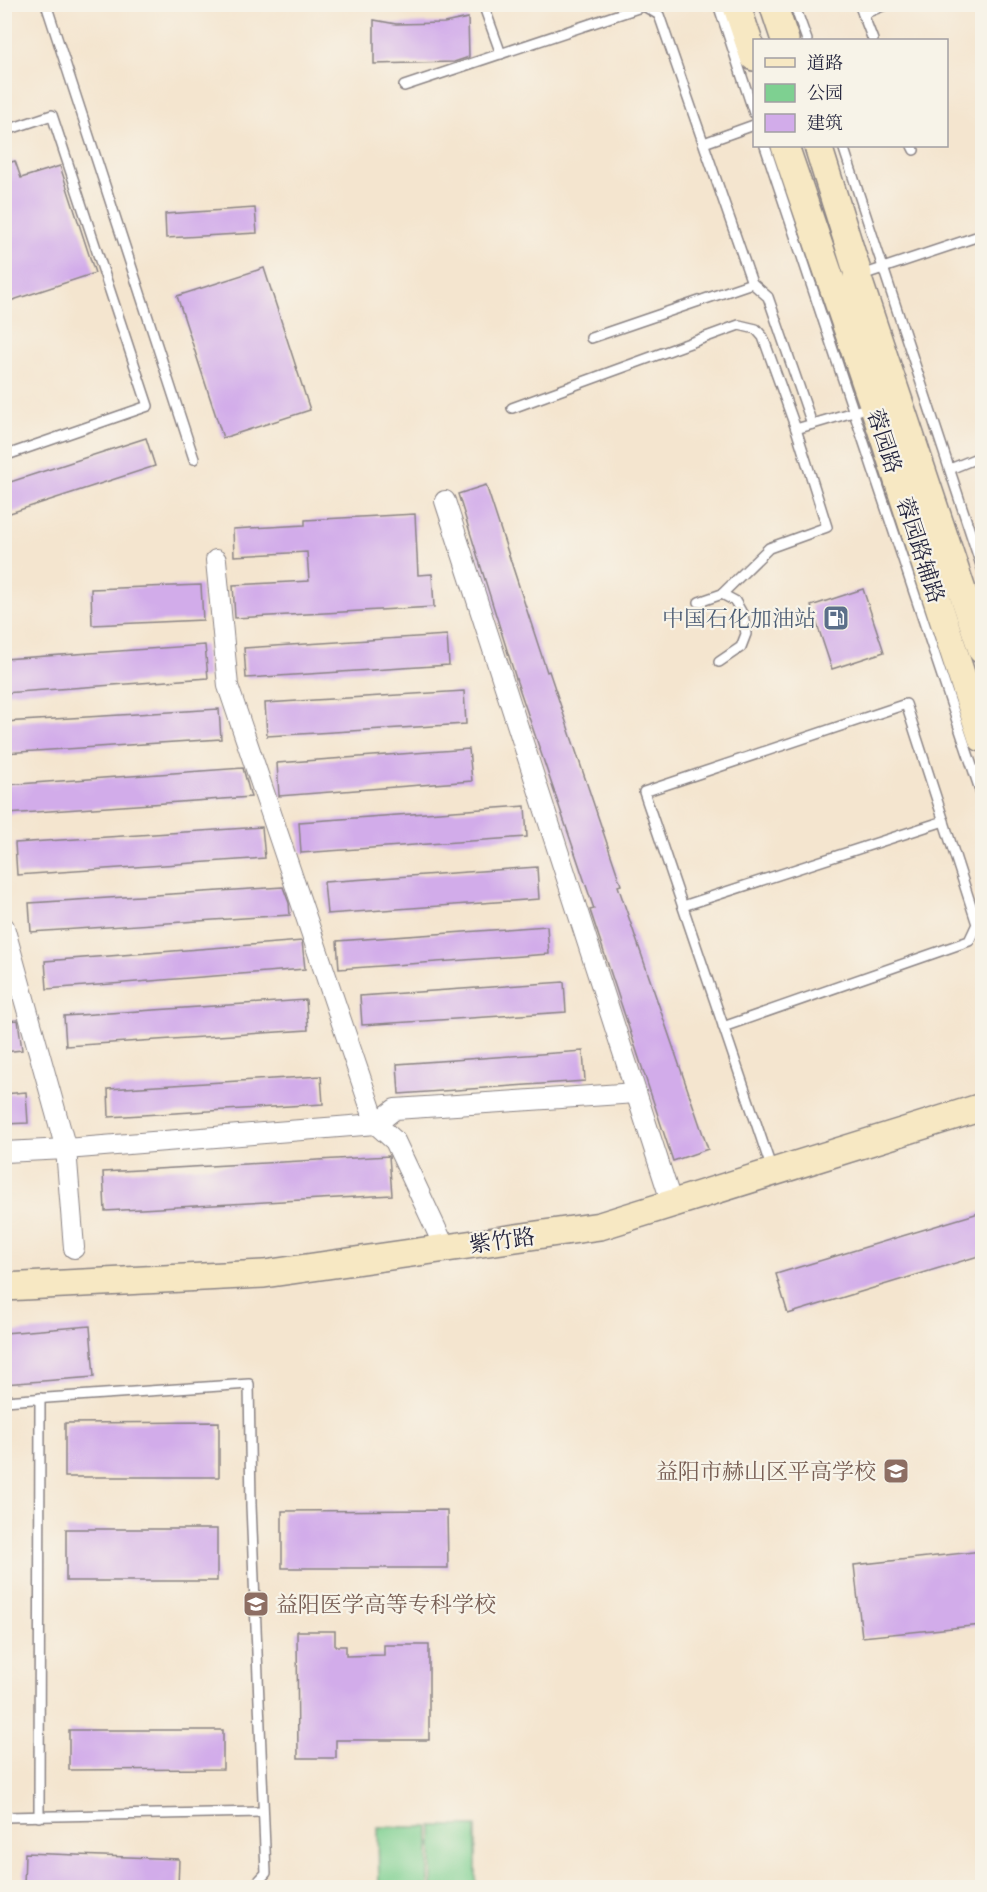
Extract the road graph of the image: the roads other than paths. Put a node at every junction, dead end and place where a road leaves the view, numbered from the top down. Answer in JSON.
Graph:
{"nodes":[{"id":1,"x":46,"y":4,"type":"edge"},
{"id":2,"x":483,"y":4,"type":"edge"},
{"id":3,"x":718,"y":4,"type":"edge"},
{"id":4,"x":736,"y":4,"type":"edge"},
{"id":5,"x":773,"y":4,"type":"edge"},
{"id":6,"x":794,"y":4,"type":"edge"},
{"id":7,"x":888,"y":4,"type":"edge"},
{"id":8,"x":861,"y":9,"type":"edge"},
{"id":9,"x":785,"y":39,"type":"edge"},
{"id":10,"x":807,"y":39,"type":"edge"},
{"id":11,"x":873,"y":39,"type":"edge"},
{"id":12,"x":501,"y":54,"type":"junction"},
{"id":13,"x":753,"y":54,"type":"edge"},
{"id":14,"x":404,"y":86,"type":"dead end"},
{"id":15,"x":753,"y":110,"type":"edge"},
{"id":16,"x":753,"y":125,"type":"edge"},
{"id":17,"x":4,"y":131,"type":"edge"},
{"id":18,"x":704,"y":143,"type":"junction"},
{"id":19,"x":765,"y":147,"type":"edge"},
{"id":20,"x":785,"y":147,"type":"edge"},
{"id":21,"x":818,"y":147,"type":"edge"},
{"id":22,"x":843,"y":147,"type":"edge"},
{"id":23,"x":982,"y":235,"type":"edge"},
{"id":24,"x":884,"y":269,"type":"junction"},
{"id":25,"x":857,"y":276,"type":"junction"},
{"id":26,"x":752,"y":283,"type":"junction"},
{"id":27,"x":591,"y":338,"type":"dead end"},
{"id":28,"x":512,"y":408,"type":"dead end"},
{"id":29,"x":864,"y":409,"type":"junction"},
{"id":30,"x":812,"y":424,"type":"junction"},
{"id":31,"x":796,"y":429,"type":"junction"},
{"id":32,"x":4,"y":456,"type":"edge"},
{"id":33,"x":982,"y":456,"type":"edge"},
{"id":34,"x":194,"y":459,"type":"dead end"},
{"id":35,"x":950,"y":469,"type":"junction"},
{"id":36,"x":445,"y":501,"type":"dead end"},
{"id":37,"x":216,"y":560,"type":"dead end"},
{"id":38,"x":982,"y":568,"type":"edge"},
{"id":39,"x":722,"y":594,"type":"junction"},
{"id":40,"x":699,"y":602,"type":"dead end"},
{"id":41,"x":982,"y":650,"type":"edge"},
{"id":42,"x":719,"y":662,"type":"dead end"},
{"id":43,"x":982,"y":738,"type":"edge"},
{"id":44,"x":982,"y":796,"type":"edge"},
{"id":45,"x":944,"y":821,"type":"junction"},
{"id":46,"x":683,"y":906,"type":"junction"},
{"id":47,"x":4,"y":927,"type":"edge"},
{"id":48,"x":723,"y":1027,"type":"junction"},
{"id":49,"x":636,"y":1093,"type":"junction"},
{"id":50,"x":982,"y":1107,"type":"edge"},
{"id":51,"x":376,"y":1124,"type":"junction"},
{"id":52,"x":66,"y":1149,"type":"junction"},
{"id":53,"x":4,"y":1152,"type":"edge"},
{"id":54,"x":772,"y":1172,"type":"junction"},
{"id":55,"x":672,"y":1204,"type":"junction"},
{"id":56,"x":74,"y":1248,"type":"dead end"},
{"id":57,"x":445,"y":1248,"type":"junction"},
{"id":58,"x":4,"y":1287,"type":"edge"},
{"id":59,"x":40,"y":1398,"type":"junction"},
{"id":60,"x":4,"y":1401,"type":"edge"},
{"id":61,"x":263,"y":1812,"type":"junction"},
{"id":62,"x":39,"y":1817,"type":"junction"},
{"id":63,"x":4,"y":1818,"type":"edge"},
{"id":64,"x":252,"y":1887,"type":"edge"}],
"edges":[{"from":1,"to":34,"type":"lane"},
{"from":2,"to":12,"type":"lane"},
{"from":3,"to":15,"type":"lane"},
{"from":4,"to":13,"type":"street"},
{"from":5,"to":9,"type":"street"},
{"from":6,"to":10,"type":"lane"},
{"from":7,"to":8,"type":"lane"},
{"from":8,"to":11,"type":"lane"},
{"from":12,"to":14,"type":"lane"},
{"from":12,"to":18,"type":"lane"},
{"from":16,"to":18,"type":"lane"},
{"from":17,"to":32,"type":"lane"},
{"from":18,"to":26,"type":"lane"},
{"from":19,"to":29,"type":"lane","name":"蓉园路辅路"},
{"from":20,"to":29,"type":"street","name":"蓉园路"},
{"from":21,"to":25,"type":"street","name":"蓉园路"},
{"from":22,"to":24,"type":"lane"},
{"from":23,"to":24,"type":"lane"},
{"from":24,"to":25,"type":"lane"},
{"from":24,"to":35,"type":"lane"},
{"from":25,"to":41,"type":"street","name":"蓉园路"},
{"from":26,"to":27,"type":"lane"},
{"from":26,"to":30,"type":"lane"},
{"from":28,"to":31,"type":"lane"},
{"from":29,"to":30,"type":"lane"},
{"from":29,"to":43,"type":"street","name":"蓉园路"},
{"from":29,"to":44,"type":"lane","name":"蓉园路辅路"},
{"from":30,"to":31,"type":"lane"},
{"from":31,"to":39,"type":"lane"},
{"from":33,"to":35,"type":"lane"},
{"from":35,"to":38,"type":"lane"},
{"from":36,"to":49,"type":"street"},
{"from":37,"to":51,"type":"street"},
{"from":39,"to":40,"type":"lane"},
{"from":39,"to":42,"type":"lane"},
{"from":45,"to":46,"type":"lane"},
{"from":45,"to":46,"type":"lane"},
{"from":45,"to":48,"type":"lane"},
{"from":46,"to":48,"type":"lane"},
{"from":47,"to":52,"type":"street"},
{"from":48,"to":54,"type":"lane"},
{"from":49,"to":51,"type":"street"},
{"from":49,"to":55,"type":"street"},
{"from":50,"to":54,"type":"street","name":"紫竹路"},
{"from":51,"to":52,"type":"street"},
{"from":51,"to":57,"type":"street"},
{"from":52,"to":53,"type":"street"},
{"from":52,"to":56,"type":"street"},
{"from":54,"to":55,"type":"street","name":"紫竹路"},
{"from":55,"to":57,"type":"street","name":"紫竹路"},
{"from":57,"to":58,"type":"street","name":"紫竹路"},
{"from":59,"to":60,"type":"lane"},
{"from":59,"to":61,"type":"lane"},
{"from":59,"to":62,"type":"lane"},
{"from":61,"to":62,"type":"lane"},
{"from":61,"to":64,"type":"lane"},
{"from":62,"to":63,"type":"lane"}]}
